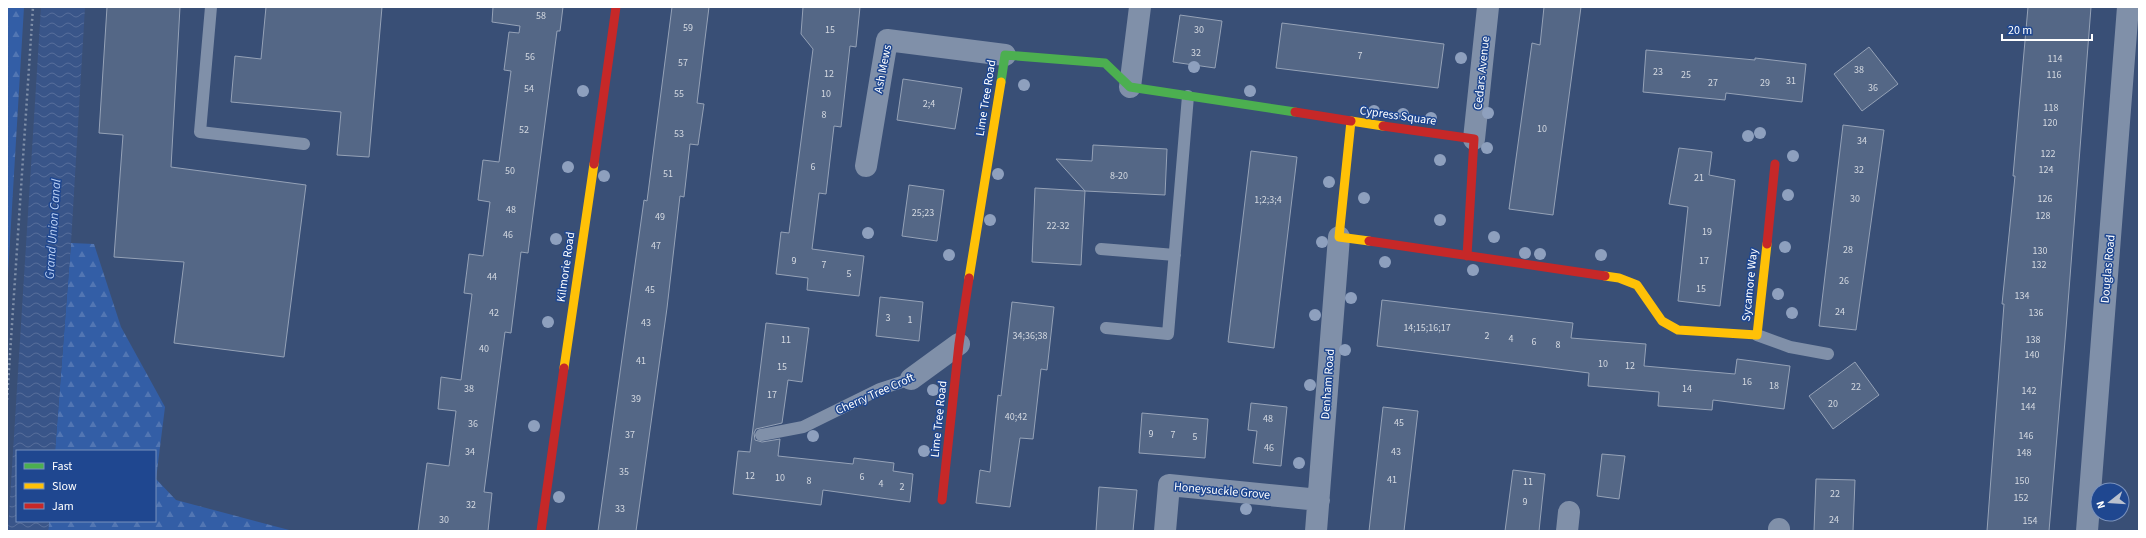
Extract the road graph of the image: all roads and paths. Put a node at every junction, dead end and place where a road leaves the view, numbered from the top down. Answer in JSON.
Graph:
{"nodes":[{"id":1,"x":33,"y":7,"type":"edge"},
{"id":2,"x":211,"y":7,"type":"edge"},
{"id":3,"x":616,"y":7,"type":"edge"},
{"id":4,"x":1140,"y":7,"type":"edge"},
{"id":5,"x":1488,"y":7,"type":"edge"},
{"id":6,"x":2128,"y":7,"type":"edge"},
{"id":7,"x":1005,"y":55,"type":"junction"},
{"id":8,"x":1130,"y":87,"type":"junction"},
{"id":9,"x":1188,"y":96,"type":"junction"},
{"id":10,"x":1351,"y":121,"type":"junction"},
{"id":11,"x":1474,"y":139,"type":"junction"},
{"id":12,"x":304,"y":144,"type":"dead end"},
{"id":13,"x":1775,"y":164,"type":"dead end"},
{"id":14,"x":866,"y":166,"type":"dead end"},
{"id":15,"x":1339,"y":237,"type":"junction"},
{"id":16,"x":1101,"y":249,"type":"dead end"},
{"id":17,"x":1174,"y":255,"type":"junction"},
{"id":18,"x":1467,"y":256,"type":"junction"},
{"id":19,"x":1106,"y":328,"type":"dead end"},
{"id":20,"x":1757,"y":335,"type":"junction"},
{"id":21,"x":959,"y":344,"type":"junction"},
{"id":22,"x":1828,"y":354,"type":"dead end"},
{"id":23,"x":911,"y":379,"type":"joint"},
{"id":24,"x":7,"y":400,"type":"edge"},
{"id":25,"x":761,"y":435,"type":"dead end"},
{"id":26,"x":942,"y":500,"type":"dead end"},
{"id":27,"x":1319,"y":500,"type":"junction"},
{"id":28,"x":541,"y":531,"type":"edge"},
{"id":29,"x":1166,"y":531,"type":"edge"},
{"id":30,"x":1316,"y":531,"type":"edge"},
{"id":31,"x":2087,"y":531,"type":"edge"}],
"edges":[{"from":1,"to":24,"type":"path"},
{"from":2,"to":12,"type":"lane"},
{"from":3,"to":28,"type":"street","name":"Kilmorie Road"},
{"from":4,"to":8,"type":"street"},
{"from":5,"to":11,"type":"street","name":"Cedars Avenue"},
{"from":6,"to":31,"type":"street","name":"Douglas Road"},
{"from":7,"to":8,"type":"street","name":"Lime Tree Road"},
{"from":7,"to":14,"type":"street","name":"Ash Mews"},
{"from":7,"to":21,"type":"street","name":"Lime Tree Road"},
{"from":8,"to":9,"type":"street"},
{"from":9,"to":10,"type":"street"},
{"from":9,"to":17,"type":"lane"},
{"from":10,"to":11,"type":"street","name":"Cypress Square"},
{"from":10,"to":15,"type":"street","name":"Cypress Square"},
{"from":11,"to":18,"type":"street"},
{"from":13,"to":20,"type":"street","name":"Sycamore Way"},
{"from":15,"to":18,"type":"street"},
{"from":15,"to":27,"type":"street","name":"Denham Road"},
{"from":16,"to":17,"type":"lane"},
{"from":17,"to":19,"type":"lane"},
{"from":18,"to":20,"type":"street","name":"Sycamore Way"},
{"from":20,"to":22,"type":"lane"},
{"from":21,"to":23,"type":"street","name":"Cherry Tree Croft"},
{"from":21,"to":26,"type":"street","name":"Lime Tree Road"},
{"from":23,"to":25,"type":"lane","name":"Cherry Tree Croft"},
{"from":27,"to":29,"type":"street","name":"Honeysuckle Grove"},
{"from":27,"to":30,"type":"street","name":"Denham Road"}]}
